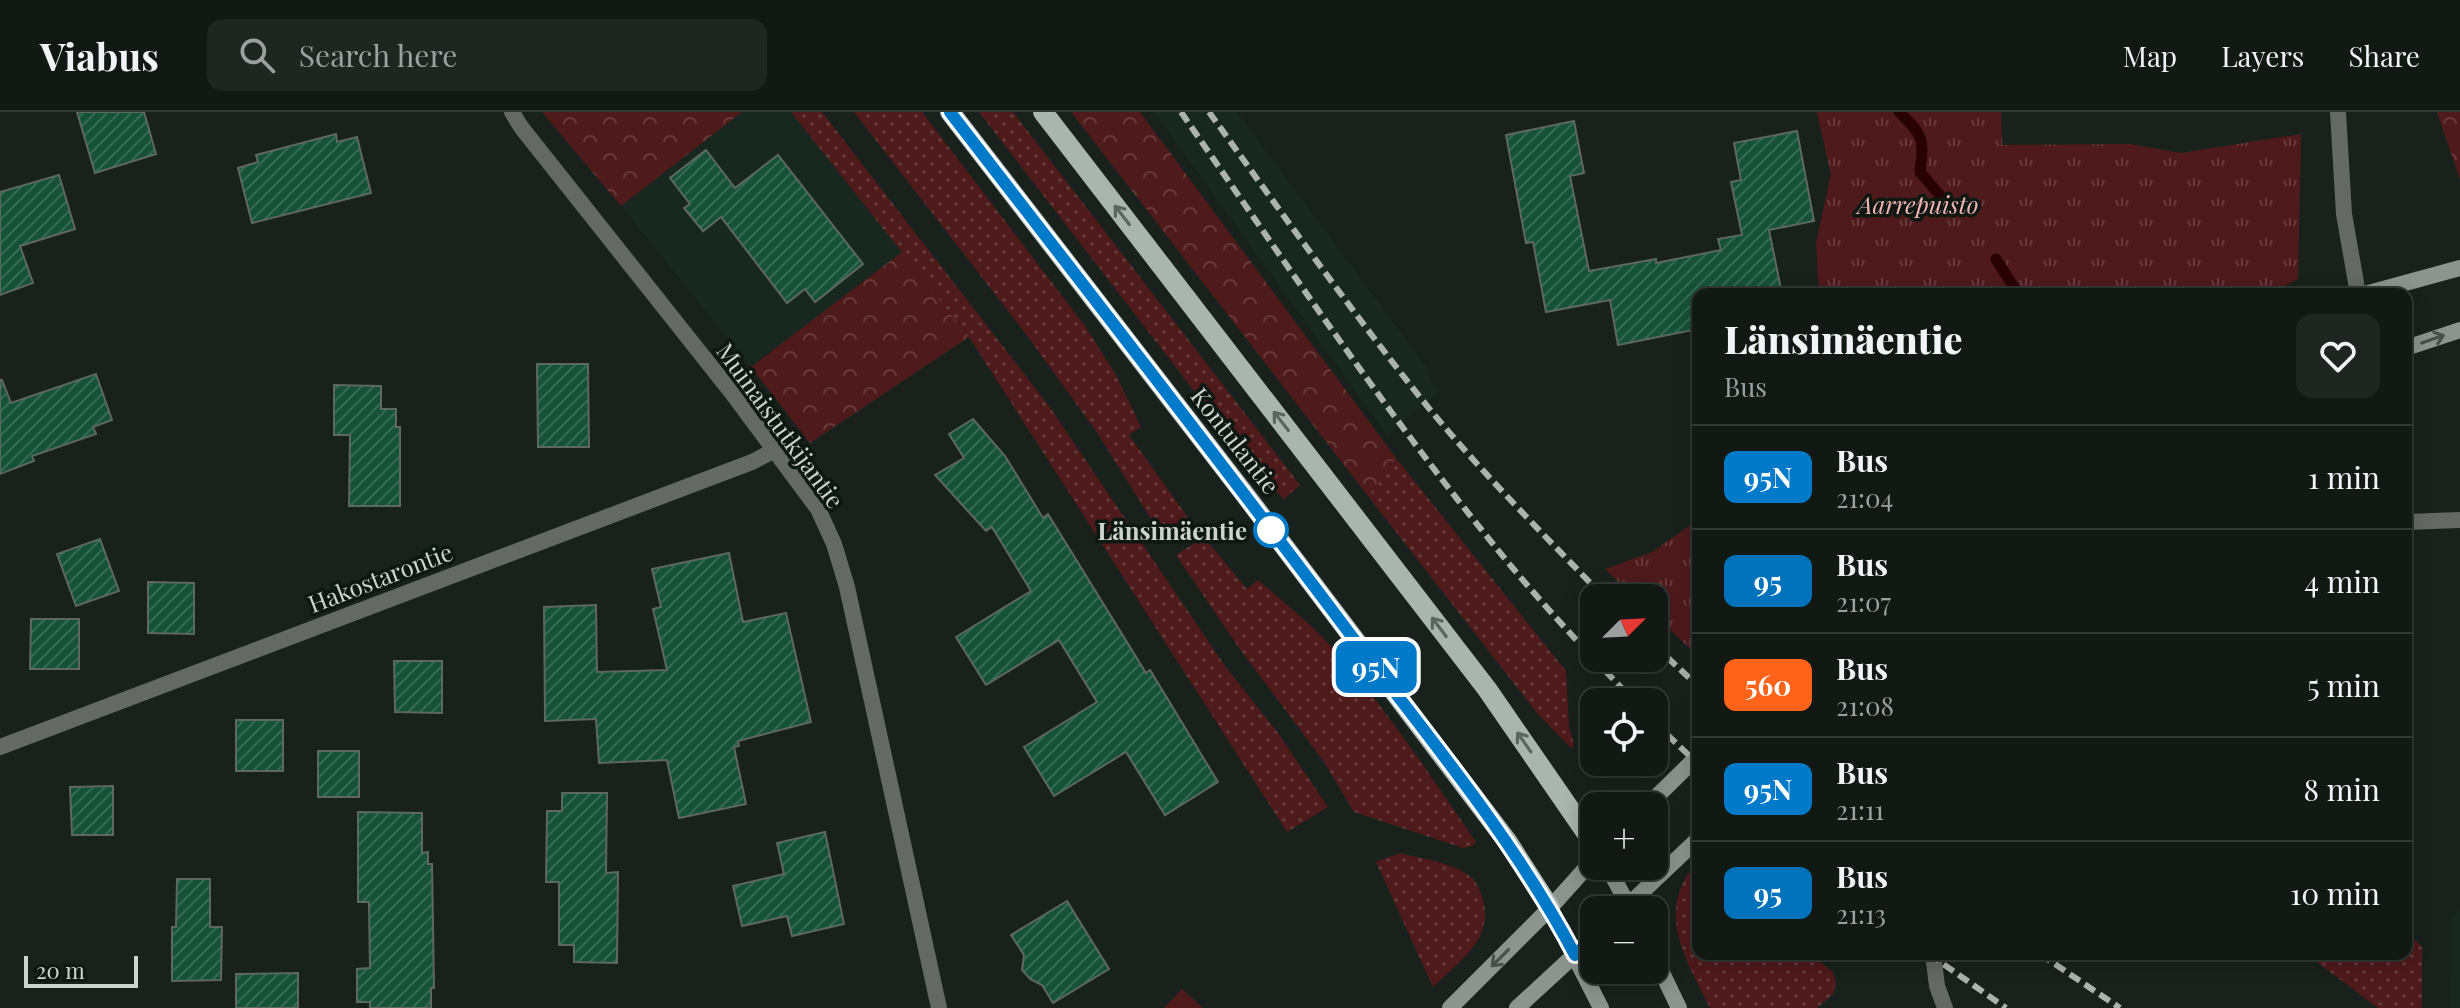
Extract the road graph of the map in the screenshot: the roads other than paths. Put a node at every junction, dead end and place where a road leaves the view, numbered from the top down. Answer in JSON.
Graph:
{"nodes":[{"id":1,"x":512,"y":112,"type":"edge"},
{"id":2,"x":950,"y":112,"type":"edge"},
{"id":3,"x":1043,"y":112,"type":"edge"},
{"id":4,"x":2338,"y":112,"type":"edge"},
{"id":5,"x":2460,"y":268,"type":"edge"},
{"id":6,"x":2357,"y":288,"type":"edge"},
{"id":7,"x":2387,"y":288,"type":"edge"},
{"id":8,"x":2460,"y":330,"type":"edge"},
{"id":9,"x":2412,"y":346,"type":"edge"},
{"id":10,"x":775,"y":450,"type":"junction"},
{"id":11,"x":2460,"y":520,"type":"edge"},
{"id":12,"x":2412,"y":522,"type":"edge"},
{"id":13,"x":0,"y":747,"type":"edge"},
{"id":14,"x":1692,"y":762,"type":"edge"},
{"id":15,"x":1661,"y":792,"type":"edge"},
{"id":16,"x":1580,"y":824,"type":"edge"},
{"id":17,"x":1692,"y":845,"type":"edge"},
{"id":18,"x":1580,"y":875,"type":"edge"},
{"id":19,"x":1640,"y":896,"type":"edge"},
{"id":20,"x":1550,"y":908,"type":"junction"},
{"id":21,"x":1580,"y":950,"type":"edge"},
{"id":22,"x":1575,"y":955,"type":"junction"},
{"id":23,"x":1934,"y":960,"type":"edge"},
{"id":24,"x":1667,"y":984,"type":"edge"},
{"id":25,"x":939,"y":1008,"type":"edge"},
{"id":26,"x":1450,"y":1008,"type":"edge"},
{"id":27,"x":1517,"y":1008,"type":"edge"},
{"id":28,"x":1601,"y":1008,"type":"edge"},
{"id":29,"x":1679,"y":1008,"type":"edge"},
{"id":30,"x":1945,"y":1008,"type":"edge"}],
"edges":[{"from":1,"to":10,"type":"street","name":"Muinaistutkijantie"},
{"from":2,"to":20,"type":"main road","name":"Kontulantie"},
{"from":16,"to":3,"type":"main road","name":"Kontulantie","one_way":true},
{"from":4,"to":6,"type":"street"},
{"from":5,"to":7,"type":"main road"},
{"from":9,"to":8,"type":"main road","one_way":true},
{"from":10,"to":13,"type":"street","name":"Hakostarontie"},
{"from":10,"to":25,"type":"street","name":"Muinaistutkijantie"},
{"from":11,"to":12,"type":"street"},
{"from":14,"to":15,"type":"main road"},
{"from":17,"to":19,"type":"main road"},
{"from":18,"to":20,"type":"main road"},
{"from":20,"to":22,"type":"main road","name":"Kontulantie"},
{"from":20,"to":26,"type":"main road","one_way":true},
{"from":21,"to":22,"type":"main road"},
{"from":22,"to":27,"type":"main road"},
{"from":22,"to":28,"type":"main road","name":"Kontulantie"},
{"from":23,"to":30,"type":"street"},
{"from":24,"to":29,"type":"main road"}]}
